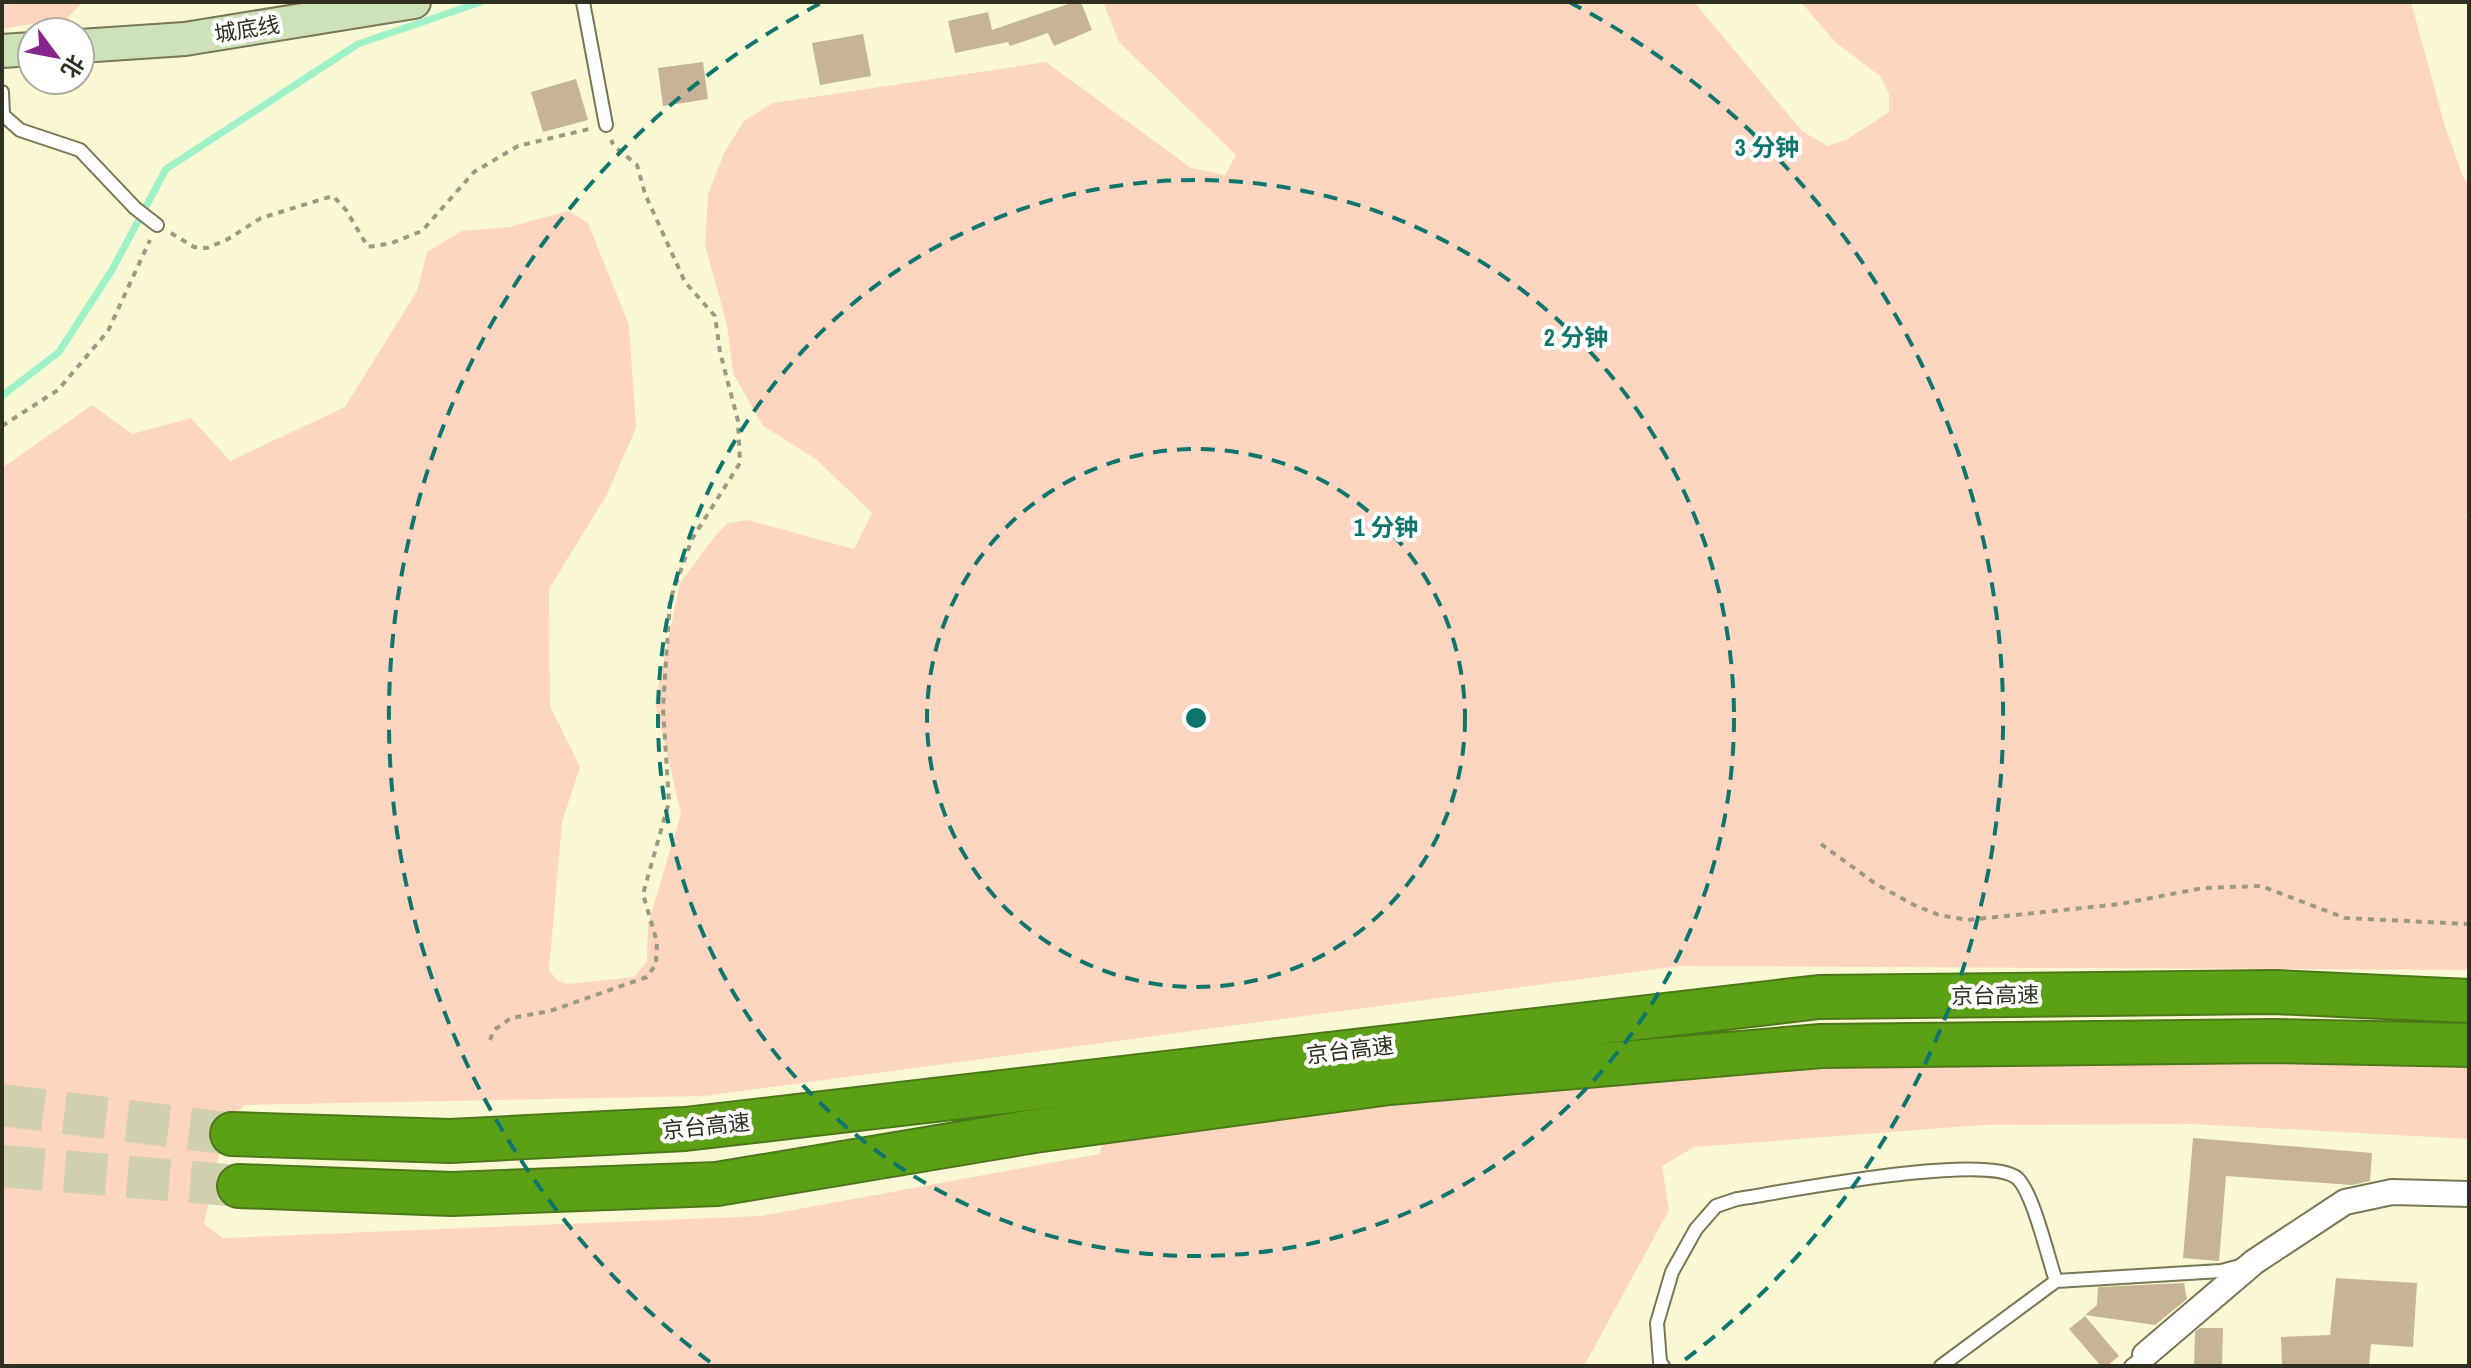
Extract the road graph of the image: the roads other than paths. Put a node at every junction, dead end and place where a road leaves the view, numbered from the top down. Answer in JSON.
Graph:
{"nodes":[{"id":1,"x":414,"y":2,"type":"edge"},
{"id":2,"x":583,"y":2,"type":"edge"},
{"id":3,"x":96,"y":45,"type":"edge"},
{"id":4,"x":2,"y":92,"type":"edge"},
{"id":5,"x":606,"y":125,"type":"road end"},
{"id":6,"x":157,"y":225,"type":"road end"},
{"id":7,"x":2469,"y":1001,"type":"edge"},
{"id":8,"x":2469,"y":1045,"type":"edge"},
{"id":9,"x":232,"y":1134,"type":"tunnel mouth"},
{"id":10,"x":239,"y":1186,"type":"tunnel mouth"},
{"id":11,"x":2469,"y":1194,"type":"edge"},
{"id":12,"x":2254,"y":1262,"type":"junction"},
{"id":13,"x":2056,"y":1281,"type":"junction"},
{"id":14,"x":2138,"y":1361,"type":"edge"},
{"id":15,"x":1663,"y":1366,"type":"edge"},
{"id":16,"x":1941,"y":1366,"type":"edge"}],
"edges":[{"from":1,"to":3,"type":"main road","name":"城底线"},
{"from":2,"to":5,"type":"lane"},
{"from":4,"to":6,"type":"lane"},
{"from":7,"to":9,"type":"highway","name":"京台高速"},
{"from":8,"to":10,"type":"highway","name":"京台高速"},
{"from":11,"to":12,"type":"street"},
{"from":12,"to":13,"type":"lane"},
{"from":12,"to":14,"type":"street"},
{"from":13,"to":15,"type":"lane"},
{"from":13,"to":16,"type":"lane"}]}
